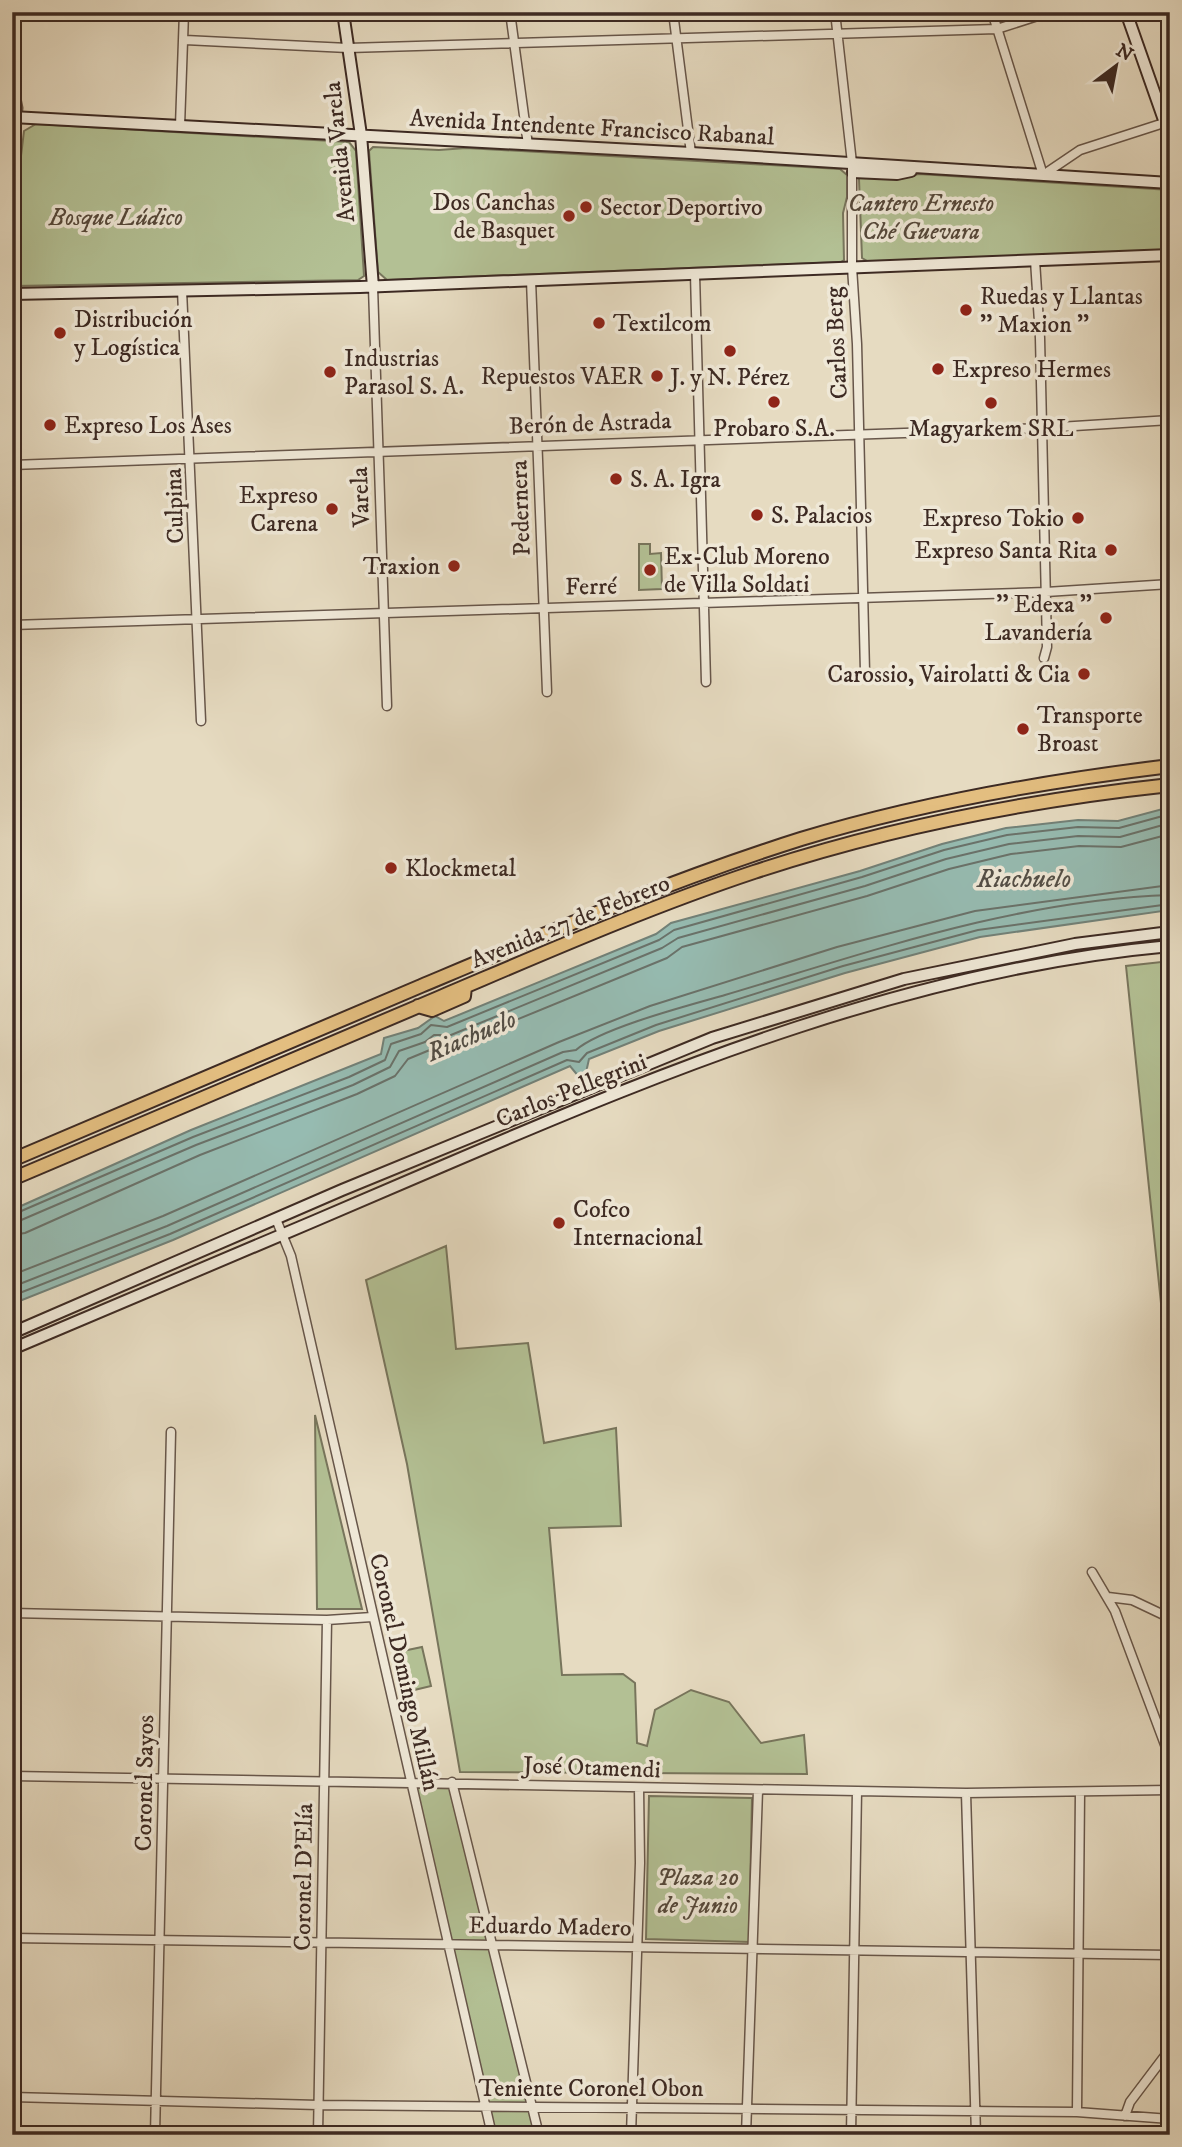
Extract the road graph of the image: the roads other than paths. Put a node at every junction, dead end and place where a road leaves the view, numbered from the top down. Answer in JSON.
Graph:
{"nodes":[{"id":1,"x":184,"y":12,"type":"edge"},
{"id":2,"x":342,"y":12,"type":"edge"},
{"id":3,"x":510,"y":12,"type":"edge"},
{"id":4,"x":673,"y":12,"type":"edge"},
{"id":5,"x":835,"y":12,"type":"edge"},
{"id":6,"x":992,"y":12,"type":"edge"},
{"id":7,"x":1050,"y":12,"type":"edge"},
{"id":8,"x":1126,"y":12,"type":"edge"},
{"id":9,"x":997,"y":29,"type":"junction"},
{"id":10,"x":838,"y":33,"type":"junction"},
{"id":11,"x":676,"y":38,"type":"junction"},
{"id":12,"x":185,"y":40,"type":"junction"},
{"id":13,"x":514,"y":43,"type":"junction"},
{"id":14,"x":348,"y":48,"type":"junction"},
{"id":15,"x":12,"y":79,"type":"edge"},
{"id":16,"x":15,"y":117,"type":"edge"},
{"id":17,"x":1168,"y":121,"type":"edge"},
{"id":18,"x":180,"y":126,"type":"junction"},
{"id":19,"x":361,"y":135,"type":"junction"},
{"id":20,"x":1170,"y":137,"type":"edge"},
{"id":21,"x":528,"y":145,"type":"junction"},
{"id":22,"x":691,"y":153,"type":"junction"},
{"id":23,"x":12,"y":166,"type":"edge"},
{"id":24,"x":853,"y":167,"type":"junction"},
{"id":25,"x":1043,"y":176,"type":"junction"},
{"id":26,"x":1170,"y":183,"type":"edge"},
{"id":27,"x":1170,"y":255,"type":"edge"},
{"id":28,"x":1035,"y":260,"type":"junction"},
{"id":29,"x":852,"y":267,"type":"junction"},
{"id":30,"x":695,"y":274,"type":"junction"},
{"id":31,"x":531,"y":280,"type":"junction"},
{"id":32,"x":373,"y":287,"type":"junction"},
{"id":33,"x":182,"y":290,"type":"junction"},
{"id":34,"x":12,"y":294,"type":"edge"},
{"id":35,"x":1170,"y":420,"type":"edge"},
{"id":36,"x":1043,"y":429,"type":"junction"},
{"id":37,"x":860,"y":434,"type":"junction"},
{"id":38,"x":698,"y":439,"type":"junction"},
{"id":39,"x":537,"y":444,"type":"junction"},
{"id":40,"x":377,"y":450,"type":"junction"},
{"id":41,"x":191,"y":458,"type":"junction"},
{"id":42,"x":12,"y":465,"type":"edge"},
{"id":43,"x":1170,"y":584,"type":"edge"},
{"id":44,"x":1046,"y":592,"type":"junction"},
{"id":45,"x":863,"y":599,"type":"junction"},
{"id":46,"x":705,"y":603,"type":"junction"},
{"id":47,"x":542,"y":607,"type":"junction"},
{"id":48,"x":383,"y":612,"type":"junction"},
{"id":49,"x":197,"y":617,"type":"junction"},
{"id":50,"x":12,"y":625,"type":"edge"},
{"id":51,"x":1044,"y":658,"type":"dead end"},
{"id":52,"x":865,"y":672,"type":"dead end"},
{"id":53,"x":706,"y":682,"type":"dead end"},
{"id":54,"x":547,"y":692,"type":"dead end"},
{"id":55,"x":387,"y":706,"type":"dead end"},
{"id":56,"x":201,"y":721,"type":"dead end"},
{"id":57,"x":1170,"y":766,"type":"edge"},
{"id":58,"x":1048,"y":783,"type":"junction"},
{"id":59,"x":1170,"y":785,"type":"edge"},
{"id":60,"x":1049,"y":800,"type":"junction"},
{"id":61,"x":869,"y":821,"type":"junction"},
{"id":62,"x":874,"y":839,"type":"junction"},
{"id":63,"x":1170,"y":932,"type":"edge"},
{"id":64,"x":1170,"y":946,"type":"edge"},
{"id":65,"x":458,"y":971,"type":"junction"},
{"id":66,"x":464,"y":987,"type":"junction"},
{"id":67,"x":12,"y":1160,"type":"edge"},
{"id":68,"x":12,"y":1179,"type":"edge"},
{"id":69,"x":276,"y":1219,"type":"junction"},
{"id":70,"x":282,"y":1235,"type":"junction"},
{"id":71,"x":12,"y":1333,"type":"edge"},
{"id":72,"x":12,"y":1349,"type":"edge"},
{"id":73,"x":171,"y":1432,"type":"dead end"},
{"id":74,"x":1093,"y":1572,"type":"dead end"},
{"id":75,"x":1108,"y":1597,"type":"junction"},
{"id":76,"x":12,"y":1613,"type":"edge"},
{"id":77,"x":167,"y":1617,"type":"junction"},
{"id":78,"x":372,"y":1617,"type":"junction"},
{"id":79,"x":1170,"y":1618,"type":"edge"},
{"id":80,"x":327,"y":1620,"type":"junction"},
{"id":81,"x":1170,"y":1758,"type":"edge"},
{"id":82,"x":12,"y":1776,"type":"edge"},
{"id":83,"x":164,"y":1780,"type":"junction"},
{"id":84,"x":324,"y":1781,"type":"junction"},
{"id":85,"x":452,"y":1782,"type":"junction"},
{"id":86,"x":410,"y":1783,"type":"junction"},
{"id":87,"x":639,"y":1788,"type":"junction"},
{"id":88,"x":758,"y":1790,"type":"junction"},
{"id":89,"x":1170,"y":1790,"type":"edge"},
{"id":90,"x":857,"y":1791,"type":"junction"},
{"id":91,"x":1080,"y":1791,"type":"junction"},
{"id":92,"x":966,"y":1793,"type":"junction"},
{"id":93,"x":12,"y":1938,"type":"edge"},
{"id":94,"x":159,"y":1940,"type":"junction"},
{"id":95,"x":491,"y":1942,"type":"junction"},
{"id":96,"x":320,"y":1943,"type":"junction"},
{"id":97,"x":448,"y":1943,"type":"junction"},
{"id":98,"x":636,"y":1948,"type":"junction"},
{"id":99,"x":752,"y":1948,"type":"junction"},
{"id":100,"x":855,"y":1952,"type":"junction"},
{"id":101,"x":970,"y":1954,"type":"junction"},
{"id":102,"x":1079,"y":1954,"type":"junction"},
{"id":103,"x":1170,"y":1955,"type":"edge"},
{"id":104,"x":1170,"y":2049,"type":"edge"},
{"id":105,"x":12,"y":2097,"type":"edge"},
{"id":106,"x":156,"y":2100,"type":"junction"},
{"id":107,"x":318,"y":2105,"type":"junction"},
{"id":108,"x":485,"y":2106,"type":"junction"},
{"id":109,"x":532,"y":2106,"type":"junction"},
{"id":110,"x":632,"y":2107,"type":"junction"},
{"id":111,"x":747,"y":2108,"type":"junction"},
{"id":112,"x":852,"y":2110,"type":"junction"},
{"id":113,"x":975,"y":2111,"type":"junction"},
{"id":114,"x":1077,"y":2112,"type":"junction"},
{"id":115,"x":1125,"y":2116,"type":"junction"},
{"id":116,"x":1170,"y":2119,"type":"edge"},
{"id":117,"x":155,"y":2135,"type":"edge"},
{"id":118,"x":317,"y":2135,"type":"edge"},
{"id":119,"x":492,"y":2135,"type":"edge"},
{"id":120,"x":539,"y":2135,"type":"edge"},
{"id":121,"x":631,"y":2135,"type":"edge"},
{"id":122,"x":746,"y":2135,"type":"edge"},
{"id":123,"x":851,"y":2135,"type":"edge"},
{"id":124,"x":976,"y":2135,"type":"edge"}],
"edges":[{"from":1,"to":12,"type":"street"},
{"from":2,"to":14,"type":"main road","name":"Avenida Varela"},
{"from":3,"to":13,"type":"street"},
{"from":4,"to":11,"type":"street"},
{"from":5,"to":10,"type":"street","name":"Carlos Berg"},
{"from":6,"to":9,"type":"street"},
{"from":7,"to":9,"type":"street"},
{"from":8,"to":17,"type":"main road"},
{"from":9,"to":10,"type":"street"},
{"from":9,"to":25,"type":"street"},
{"from":10,"to":11,"type":"street"},
{"from":10,"to":24,"type":"street","name":"Carlos Berg"},
{"from":11,"to":13,"type":"street"},
{"from":11,"to":22,"type":"street"},
{"from":12,"to":14,"type":"street"},
{"from":12,"to":18,"type":"street"},
{"from":13,"to":14,"type":"street"},
{"from":13,"to":21,"type":"street"},
{"from":14,"to":19,"type":"main road","name":"Avenida Varela"},
{"from":15,"to":16,"type":"street"},
{"from":16,"to":18,"type":"main road","name":"Avenida Intendente Francisco Rabanal"},
{"from":16,"to":23,"type":"street"},
{"from":17,"to":20,"type":"main road"},
{"from":17,"to":25,"type":"street"},
{"from":18,"to":19,"type":"main road","name":"Avenida Intendente Francisco Rabanal"},
{"from":19,"to":21,"type":"main road","name":"Avenida Intendente Francisco Rabanal"},
{"from":19,"to":32,"type":"main road","name":"Avenida Varela"},
{"from":21,"to":22,"type":"main road","name":"Avenida Intendente Francisco Rabanal"},
{"from":22,"to":24,"type":"main road","name":"Avenida Intendente Francisco Rabanal"},
{"from":24,"to":25,"type":"main road","name":"Avenida Intendente Francisco Rabanal"},
{"from":24,"to":29,"type":"street","name":"Carlos Berg"},
{"from":25,"to":26,"type":"main road","name":"Avenida Intendente Francisco Rabanal"},
{"from":27,"to":28,"type":"main road"},
{"from":28,"to":29,"type":"main road"},
{"from":28,"to":36,"type":"street"},
{"from":29,"to":30,"type":"main road"},
{"from":29,"to":37,"type":"street","name":"Carlos Berg"},
{"from":30,"to":31,"type":"main road"},
{"from":30,"to":38,"type":"street"},
{"from":31,"to":32,"type":"main road"},
{"from":31,"to":39,"type":"street","name":"Pedernera"},
{"from":32,"to":33,"type":"main road"},
{"from":32,"to":40,"type":"street","name":"Varela"},
{"from":33,"to":34,"type":"main road"},
{"from":33,"to":41,"type":"street","name":"Culpina"},
{"from":35,"to":36,"type":"street","name":"Berón de Astrada"},
{"from":36,"to":37,"type":"street","name":"Berón de Astrada"},
{"from":36,"to":44,"type":"street"},
{"from":37,"to":38,"type":"street","name":"Berón de Astrada"},
{"from":37,"to":45,"type":"street","name":"Carlos Berg"},
{"from":38,"to":39,"type":"street","name":"Berón de Astrada"},
{"from":38,"to":46,"type":"street"},
{"from":39,"to":40,"type":"street","name":"Berón de Astrada"},
{"from":39,"to":47,"type":"street","name":"Pedernera"},
{"from":40,"to":41,"type":"street","name":"Berón de Astrada"},
{"from":40,"to":48,"type":"street","name":"Varela"},
{"from":41,"to":42,"type":"street","name":"Berón de Astrada"},
{"from":41,"to":49,"type":"street","name":"Culpina"},
{"from":43,"to":44,"type":"street","name":"Ferré"},
{"from":44,"to":45,"type":"street","name":"Ferré"},
{"from":44,"to":51,"type":"street"},
{"from":45,"to":46,"type":"street","name":"Ferré"},
{"from":45,"to":52,"type":"street","name":"Carlos Berg"},
{"from":46,"to":47,"type":"street","name":"Ferré"},
{"from":46,"to":53,"type":"street"},
{"from":47,"to":48,"type":"street","name":"Ferré"},
{"from":47,"to":54,"type":"street","name":"Pedernera"},
{"from":48,"to":49,"type":"street","name":"Ferré"},
{"from":48,"to":55,"type":"street","name":"Varela"},
{"from":49,"to":50,"type":"street","name":"Ferré"},
{"from":49,"to":56,"type":"street","name":"Culpina"},
{"from":57,"to":58,"type":"main road","name":"Avenida 27 de Febrero"},
{"from":58,"to":60,"type":"main road"},
{"from":58,"to":61,"type":"main road","name":"Avenida 27 de Febrero"},
{"from":59,"to":60,"type":"main road"},
{"from":60,"to":62,"type":"main road"},
{"from":61,"to":62,"type":"main road"},
{"from":61,"to":65,"type":"main road","name":"Avenida 27 de Febrero"},
{"from":62,"to":66,"type":"main road","name":"Avenida 27 de Febrero"},
{"from":63,"to":69,"type":"main road","name":"Carlos Pellegrini"},
{"from":64,"to":70,"type":"main road","name":"Carlos Pellegrini"},
{"from":65,"to":66,"type":"main road"},
{"from":65,"to":67,"type":"main road","name":"Avenida 27 de Febrero"},
{"from":66,"to":68,"type":"main road","name":"Avenida 27 de Febrero"},
{"from":69,"to":70,"type":"street","name":"Coronel Domingo Millán"},
{"from":69,"to":71,"type":"main road","name":"Carlos Pellegrini"},
{"from":70,"to":72,"type":"main road","name":"Carlos Pellegrini"},
{"from":70,"to":78,"type":"street","name":"Coronel Domingo Millán"},
{"from":73,"to":77,"type":"street","name":"Coronel Sayos"},
{"from":74,"to":75,"type":"street"},
{"from":75,"to":79,"type":"street"},
{"from":75,"to":81,"type":"street"},
{"from":76,"to":77,"type":"street"},
{"from":77,"to":80,"type":"street"},
{"from":77,"to":83,"type":"street","name":"Coronel Sayos"},
{"from":78,"to":80,"type":"street"},
{"from":78,"to":86,"type":"street","name":"Coronel Domingo Millán"},
{"from":80,"to":84,"type":"street","name":"Coronel D'Elía"},
{"from":82,"to":83,"type":"street","name":"José Otamendi"},
{"from":83,"to":84,"type":"street","name":"José Otamendi"},
{"from":83,"to":94,"type":"street","name":"Coronel Sayos"},
{"from":84,"to":86,"type":"street","name":"José Otamendi"},
{"from":84,"to":96,"type":"street","name":"Coronel D'Elía"},
{"from":85,"to":86,"type":"street","name":"José Otamendi"},
{"from":85,"to":87,"type":"street","name":"José Otamendi"},
{"from":85,"to":95,"type":"street","name":"Coronel Domingo Millán"},
{"from":86,"to":97,"type":"street","name":"Coronel Domingo Millán"},
{"from":87,"to":88,"type":"street","name":"José Otamendi"},
{"from":87,"to":98,"type":"street"},
{"from":88,"to":90,"type":"street","name":"José Otamendi"},
{"from":88,"to":99,"type":"street"},
{"from":89,"to":91,"type":"street","name":"José Otamendi"},
{"from":90,"to":92,"type":"street","name":"José Otamendi"},
{"from":90,"to":100,"type":"street"},
{"from":91,"to":92,"type":"street","name":"José Otamendi"},
{"from":91,"to":102,"type":"street"},
{"from":92,"to":101,"type":"street"},
{"from":93,"to":94,"type":"street","name":"Eduardo Madero"},
{"from":94,"to":96,"type":"street","name":"Eduardo Madero"},
{"from":94,"to":106,"type":"street","name":"Coronel Sayos"},
{"from":95,"to":97,"type":"street","name":"Eduardo Madero"},
{"from":95,"to":98,"type":"street","name":"Eduardo Madero"},
{"from":95,"to":109,"type":"street","name":"Coronel Domingo Millán"},
{"from":96,"to":97,"type":"street","name":"Eduardo Madero"},
{"from":96,"to":107,"type":"street","name":"Coronel D'Elía"},
{"from":97,"to":108,"type":"street","name":"Coronel Domingo Millán"},
{"from":98,"to":99,"type":"street","name":"Eduardo Madero"},
{"from":98,"to":110,"type":"street"},
{"from":99,"to":100,"type":"street","name":"Eduardo Madero"},
{"from":99,"to":111,"type":"street"},
{"from":100,"to":101,"type":"street","name":"Eduardo Madero"},
{"from":100,"to":112,"type":"street"},
{"from":101,"to":102,"type":"street","name":"Eduardo Madero"},
{"from":101,"to":113,"type":"street"},
{"from":102,"to":103,"type":"street","name":"Eduardo Madero"},
{"from":102,"to":114,"type":"street"},
{"from":104,"to":115,"type":"street"},
{"from":105,"to":106,"type":"street","name":"Teniente Coronel Obon"},
{"from":106,"to":107,"type":"street","name":"Teniente Coronel Obon"},
{"from":106,"to":117,"type":"street","name":"Coronel Sayos"},
{"from":107,"to":108,"type":"street","name":"Teniente Coronel Obon"},
{"from":107,"to":118,"type":"street","name":"Coronel D'Elía"},
{"from":108,"to":109,"type":"street","name":"Teniente Coronel Obon"},
{"from":108,"to":119,"type":"street","name":"Coronel Domingo Millán"},
{"from":109,"to":110,"type":"street","name":"Teniente Coronel Obon"},
{"from":109,"to":120,"type":"street","name":"Coronel Domingo Millán"},
{"from":110,"to":111,"type":"street","name":"Teniente Coronel Obon"},
{"from":110,"to":121,"type":"street"},
{"from":111,"to":112,"type":"street","name":"Teniente Coronel Obon"},
{"from":111,"to":122,"type":"street"},
{"from":112,"to":113,"type":"street","name":"Teniente Coronel Obon"},
{"from":112,"to":123,"type":"street"},
{"from":113,"to":114,"type":"street","name":"Teniente Coronel Obon"},
{"from":113,"to":124,"type":"street"},
{"from":114,"to":115,"type":"street","name":"Teniente Coronel Obon"},
{"from":115,"to":116,"type":"street","name":"Teniente Coronel Obon"}]}
